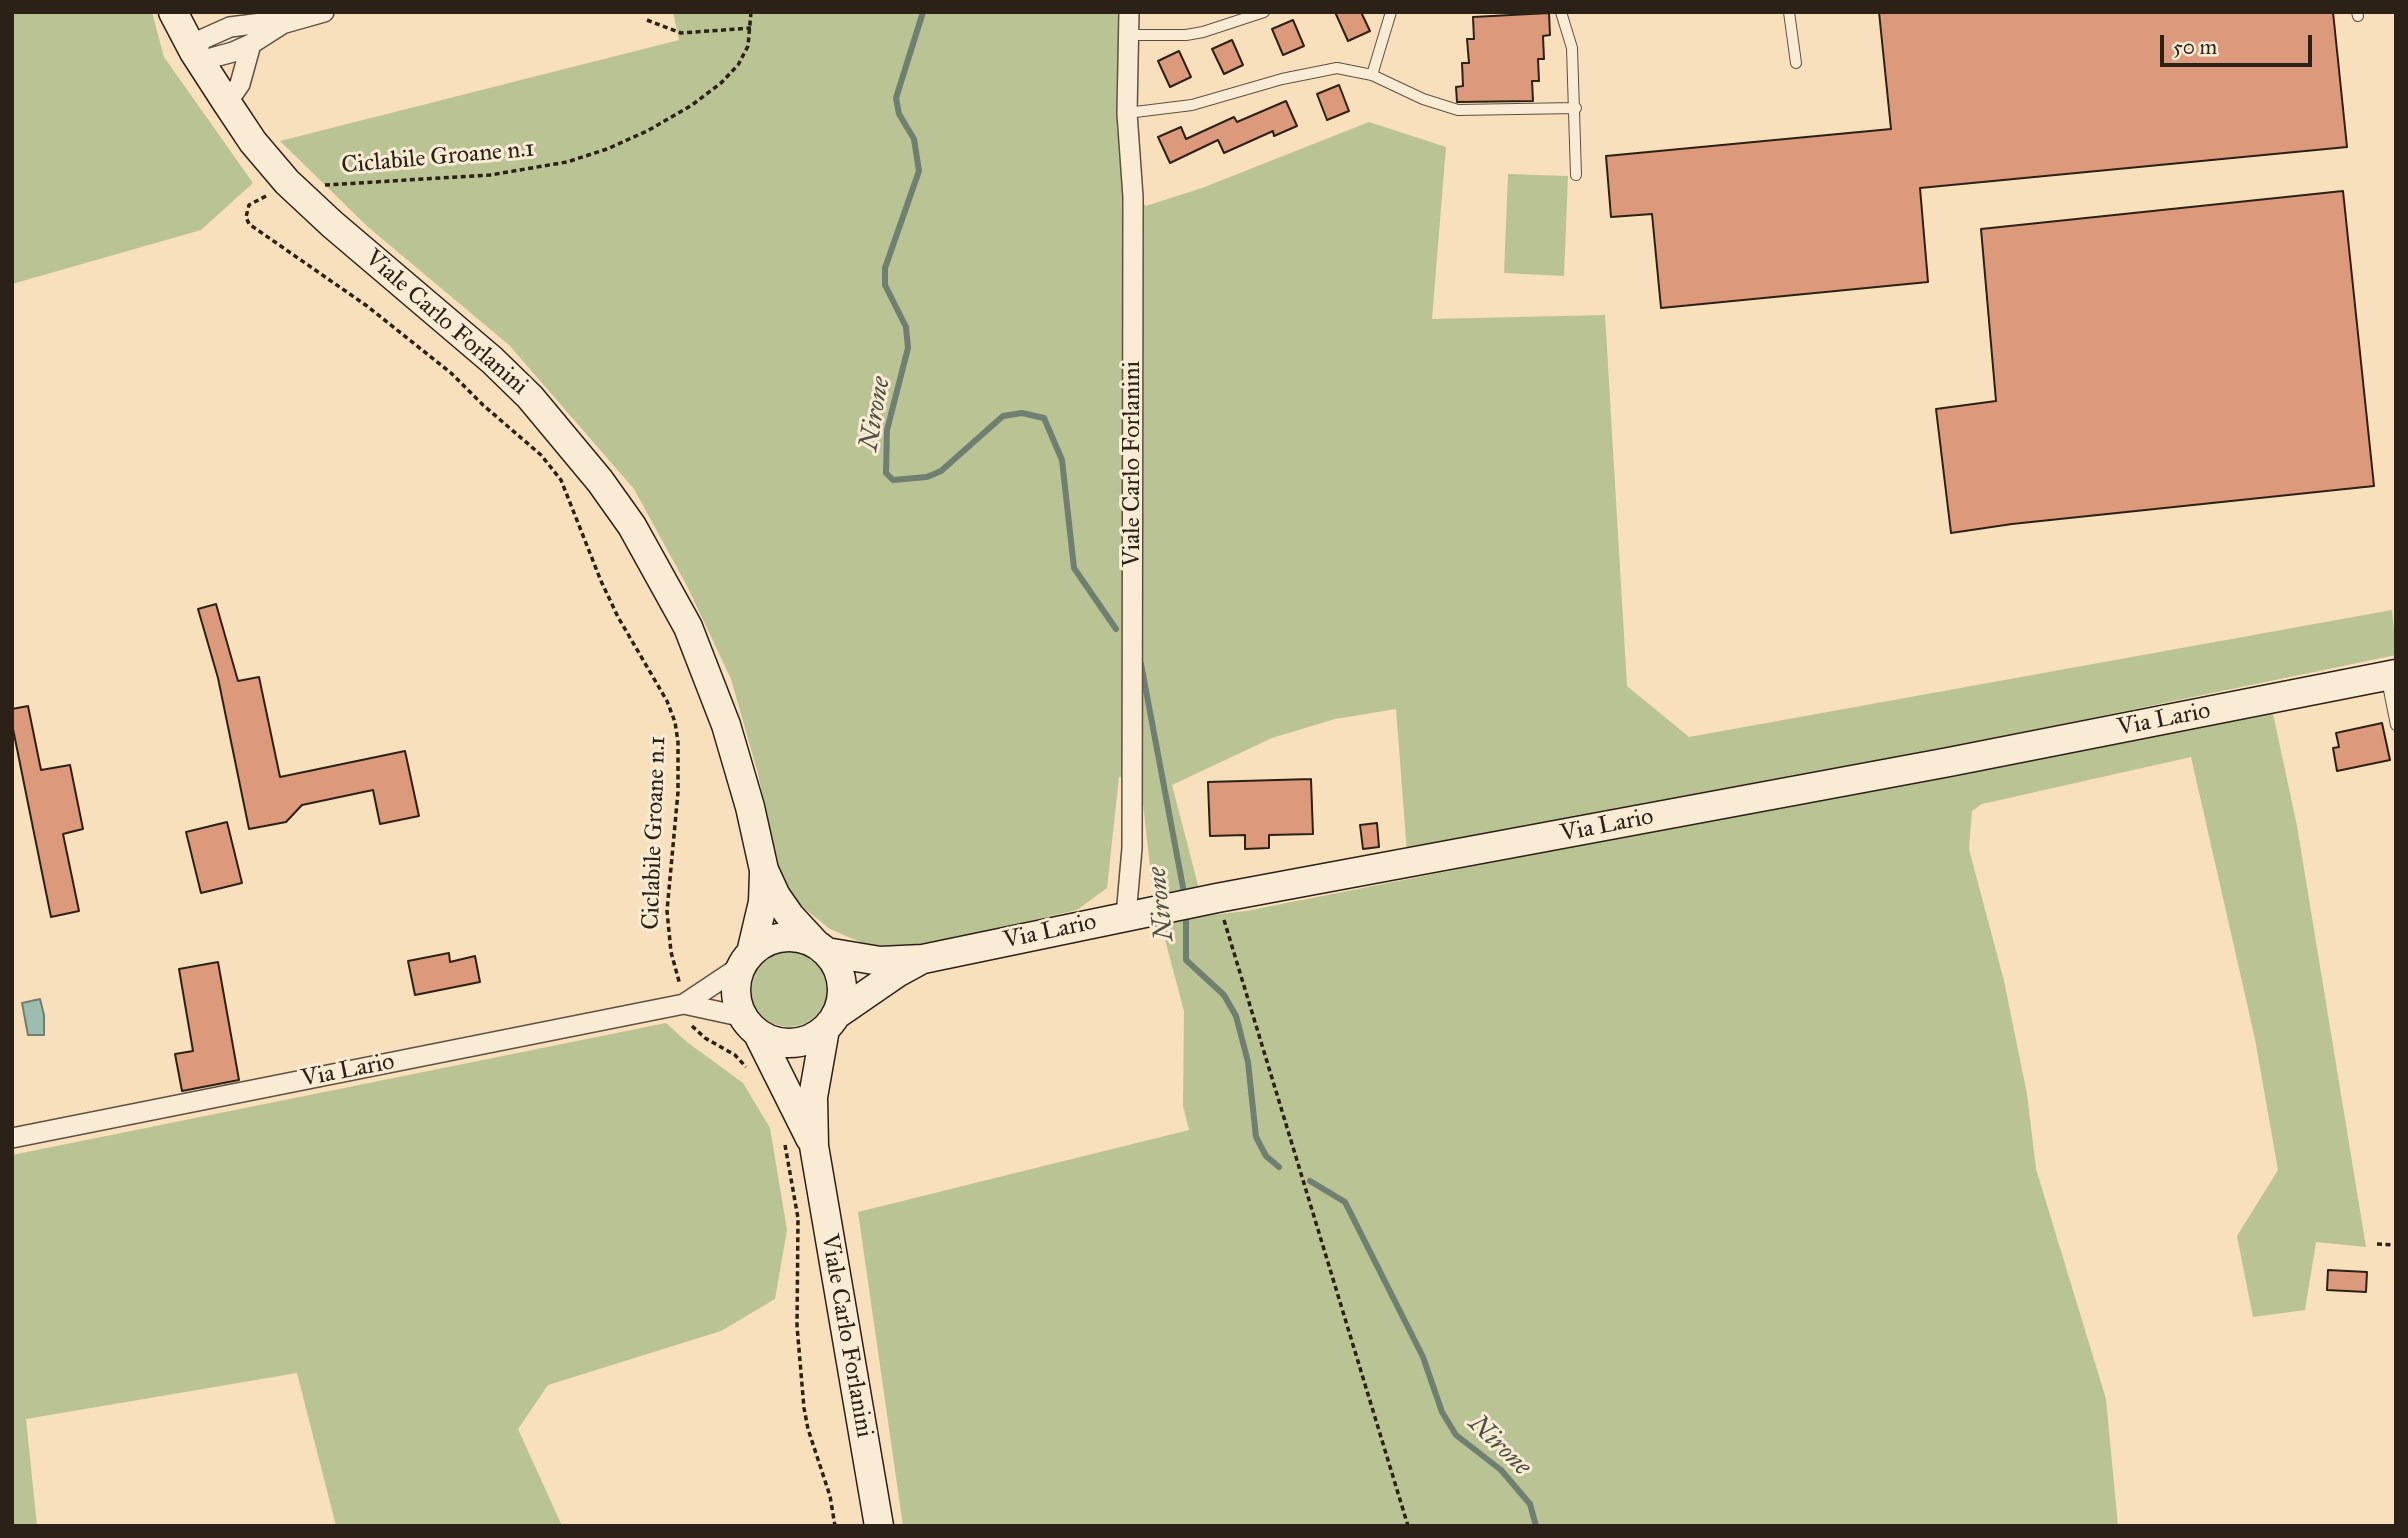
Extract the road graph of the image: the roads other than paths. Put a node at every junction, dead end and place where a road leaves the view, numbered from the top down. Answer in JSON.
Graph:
{"nodes":[{"id":1,"x":173,"y":12,"type":"edge"},
{"id":2,"x":243,"y":12,"type":"edge"},
{"id":3,"x":324,"y":12,"type":"edge"},
{"id":4,"x":1129,"y":12,"type":"edge"},
{"id":5,"x":1264,"y":12,"type":"edge"},
{"id":6,"x":1391,"y":12,"type":"edge"},
{"id":7,"x":1561,"y":12,"type":"edge"},
{"id":8,"x":1790,"y":12,"type":"edge"},
{"id":9,"x":262,"y":23,"type":"junction"},
{"id":10,"x":285,"y":23,"type":"junction"},
{"id":11,"x":1128,"y":36,"type":"junction"},
{"id":12,"x":251,"y":44,"type":"junction"},
{"id":13,"x":197,"y":56,"type":"junction"},
{"id":14,"x":1796,"y":63,"type":"dead end"},
{"id":15,"x":1372,"y":75,"type":"junction"},
{"id":16,"x":227,"y":103,"type":"junction"},
{"id":17,"x":1576,"y":108,"type":"junction"},
{"id":18,"x":1128,"y":113,"type":"junction"},
{"id":19,"x":1576,"y":175,"type":"dead end"},
{"id":20,"x":2391,"y":675,"type":"edge"},
{"id":21,"x":2396,"y":725,"type":"edge"},
{"id":22,"x":764,"y":870,"type":"junction"},
{"id":23,"x":1126,"y":916,"type":"junction"},
{"id":24,"x":820,"y":948,"type":"junction"},
{"id":25,"x":923,"y":959,"type":"junction"},
{"id":26,"x":746,"y":960,"type":"junction"},
{"id":27,"x":684,"y":1004,"type":"junction"},
{"id":28,"x":830,"y":1022,"type":"junction"},
{"id":29,"x":751,"y":1026,"type":"junction"},
{"id":30,"x":12,"y":1138,"type":"edge"},
{"id":31,"x":814,"y":1146,"type":"junction"},
{"id":32,"x":879,"y":1526,"type":"edge"}],
"edges":[{"from":1,"to":13,"type":"street","name":"Viale Carlo Forlanini"},
{"from":2,"to":9,"type":"street"},
{"from":3,"to":10,"type":"street"},
{"from":4,"to":11,"type":"street","name":"Viale Carlo Forlanini"},
{"from":5,"to":11,"type":"lane"},
{"from":6,"to":15,"type":"lane"},
{"from":7,"to":17,"type":"lane"},
{"from":8,"to":14,"type":"lane"},
{"from":9,"to":10,"type":"street"},
{"from":9,"to":13,"type":"street"},
{"from":10,"to":12,"type":"street"},
{"from":11,"to":18,"type":"street","name":"Viale Carlo Forlanini"},
{"from":12,"to":13,"type":"street"},
{"from":12,"to":16,"type":"street"},
{"from":13,"to":16,"type":"street","name":"Viale Carlo Forlanini"},
{"from":15,"to":17,"type":"lane"},
{"from":15,"to":18,"type":"lane"},
{"from":16,"to":22,"type":"street","name":"Viale Carlo Forlanini"},
{"from":17,"to":19,"type":"lane"},
{"from":18,"to":23,"type":"street","name":"Viale Carlo Forlanini"},
{"from":20,"to":21,"type":"lane"},
{"from":20,"to":23,"type":"street","name":"Via Lario"},
{"from":22,"to":24,"type":"street","name":"Viale Carlo Forlanini"},
{"from":22,"to":26,"type":"street","name":"Viale Carlo Forlanini"},
{"from":23,"to":25,"type":"street","name":"Via Lario"},
{"from":24,"to":25,"type":"street","name":"Via Lario"},
{"from":24,"to":26,"type":"street"},
{"from":24,"to":28,"type":"street"},
{"from":25,"to":28,"type":"street","name":"Via Lario"},
{"from":26,"to":27,"type":"street","name":"Via Lario"},
{"from":26,"to":29,"type":"street"},
{"from":27,"to":29,"type":"street","name":"Via Lario"},
{"from":27,"to":30,"type":"street","name":"Via Lario"},
{"from":28,"to":29,"type":"street"},
{"from":28,"to":31,"type":"street","name":"Viale Carlo Forlanini"},
{"from":29,"to":31,"type":"street","name":"Viale Carlo Forlanini"},
{"from":31,"to":32,"type":"street","name":"Viale Carlo Forlanini"}]}
